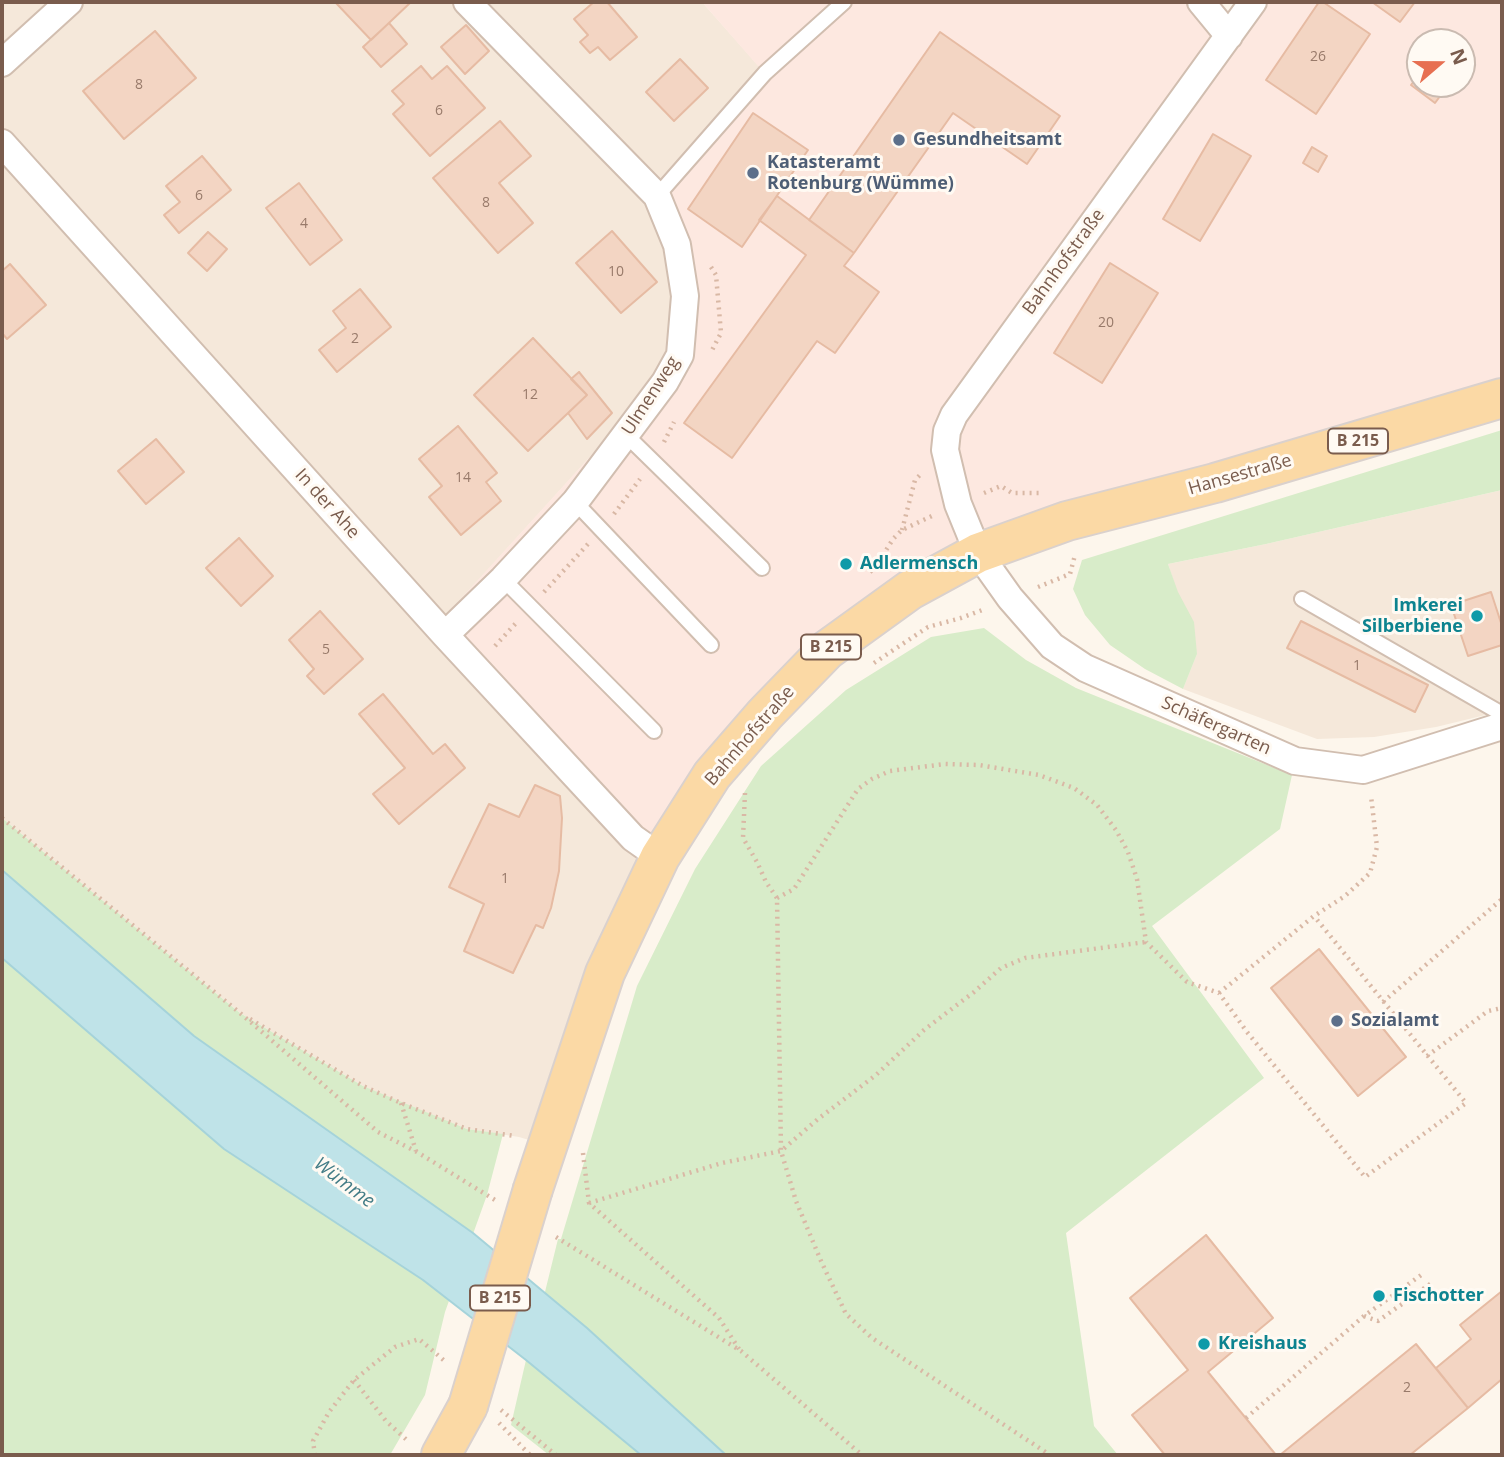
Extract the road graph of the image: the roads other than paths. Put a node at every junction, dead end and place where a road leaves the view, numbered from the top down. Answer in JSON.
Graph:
{"nodes":[{"id":1,"x":69,"y":2,"type":"edge"},
{"id":2,"x":467,"y":2,"type":"edge"},
{"id":3,"x":844,"y":2,"type":"edge"},
{"id":4,"x":1201,"y":2,"type":"edge"},
{"id":5,"x":1253,"y":2,"type":"edge"},
{"id":6,"x":1229,"y":36,"type":"junction"},
{"id":7,"x":2,"y":64,"type":"edge"},
{"id":8,"x":2,"y":142,"type":"edge"},
{"id":9,"x":657,"y":196,"type":"junction"},
{"id":10,"x":1502,"y":398,"type":"edge"},
{"id":11,"x":626,"y":435,"type":"junction"},
{"id":12,"x":575,"y":502,"type":"junction"},
{"id":13,"x":978,"y":553,"type":"junction"},
{"id":14,"x":762,"y":568,"type":"dead end"},
{"id":15,"x":503,"y":579,"type":"junction"},
{"id":16,"x":1302,"y":599,"type":"dead end"},
{"id":17,"x":445,"y":635,"type":"junction"},
{"id":18,"x":711,"y":645,"type":"dead end"},
{"id":19,"x":1502,"y":713,"type":"edge"},
{"id":20,"x":1502,"y":726,"type":"edge"},
{"id":21,"x":654,"y":731,"type":"dead end"},
{"id":22,"x":660,"y":857,"type":"junction"},
{"id":23,"x":482,"y":1413,"type":"junction"},
{"id":24,"x":427,"y":1450,"type":"edge"},
{"id":25,"x":460,"y":1455,"type":"edge"}],
"edges":[{"from":1,"to":7,"type":"street"},
{"from":2,"to":9,"type":"street","name":"Ulmenweg"},
{"from":3,"to":9,"type":"lane"},
{"from":4,"to":6,"type":"street"},
{"from":5,"to":6,"type":"street","name":"Bahnhofstraße"},
{"from":6,"to":13,"type":"street","name":"Bahnhofstraße"},
{"from":8,"to":17,"type":"street","name":"In der Ahe"},
{"from":9,"to":11,"type":"street","name":"Ulmenweg"},
{"from":10,"to":13,"type":"main road","name":"Hansestraße","number":"B 215"},
{"from":11,"to":12,"type":"street","name":"Ulmenweg"},
{"from":11,"to":14,"type":"lane"},
{"from":12,"to":15,"type":"street","name":"Ulmenweg"},
{"from":12,"to":18,"type":"lane"},
{"from":13,"to":20,"type":"street","name":"Schäfergarten"},
{"from":13,"to":22,"type":"main road","name":"Bahnhofstraße","number":"B 215"},
{"from":15,"to":17,"type":"street","name":"Ulmenweg"},
{"from":15,"to":21,"type":"lane"},
{"from":16,"to":19,"type":"lane"},
{"from":17,"to":22,"type":"street","name":"In der Ahe"},
{"from":22,"to":23,"type":"main road","name":"Bahnhofstraße","number":"B 215","bridge":true},
{"from":23,"to":24,"type":"main road","number":"B 215"},
{"from":23,"to":25,"type":"main road","name":"Bahnhofstraße","number":"B 215"}]}
